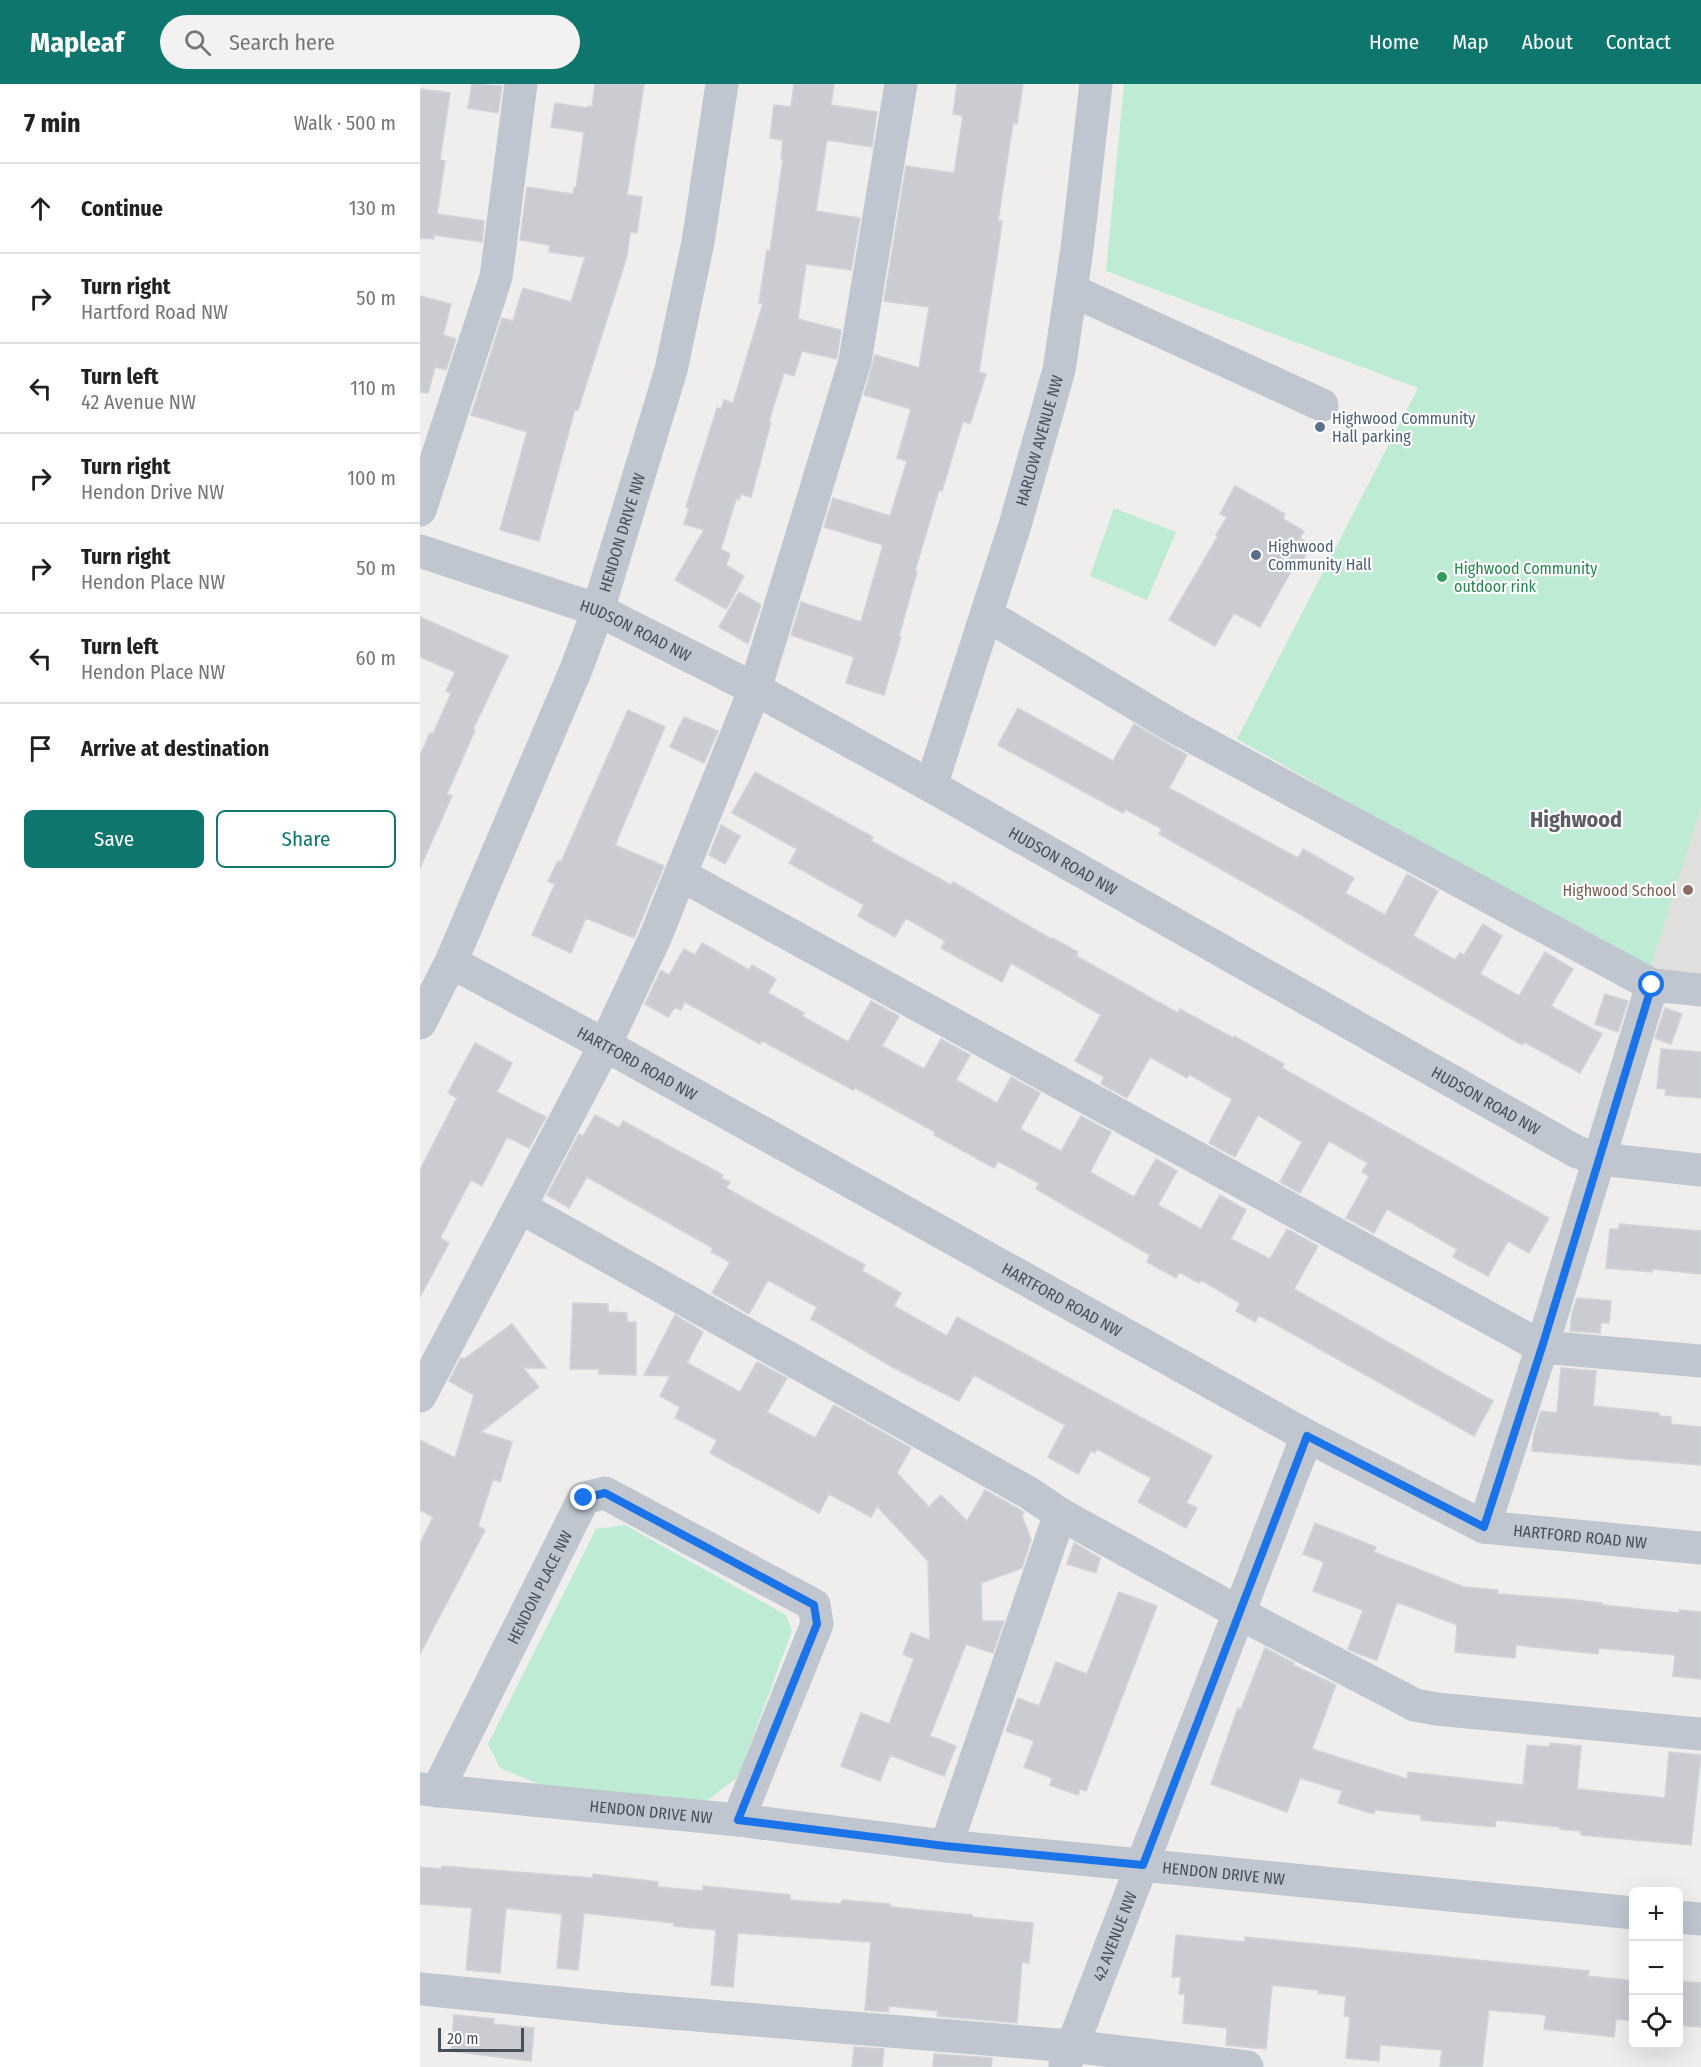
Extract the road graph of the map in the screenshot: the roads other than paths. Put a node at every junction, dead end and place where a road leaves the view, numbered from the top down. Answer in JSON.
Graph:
{"nodes":[{"id":1,"x":521,"y":84,"type":"edge"},
{"id":2,"x":722,"y":84,"type":"edge"},
{"id":3,"x":901,"y":84,"type":"edge"},
{"id":4,"x":1096,"y":84,"type":"edge"},
{"id":5,"x":1071,"y":290,"type":"junction"},
{"id":6,"x":1322,"y":405,"type":"dead end"},
{"id":7,"x":420,"y":510,"type":"edge"},
{"id":8,"x":420,"y":550,"type":"edge"},
{"id":9,"x":598,"y":610,"type":"junction"},
{"id":10,"x":987,"y":615,"type":"junction"},
{"id":11,"x":755,"y":689,"type":"junction"},
{"id":12,"x":931,"y":786,"type":"junction"},
{"id":13,"x":681,"y":875,"type":"junction"},
{"id":14,"x":451,"y":962,"type":"junction"},
{"id":15,"x":1652,"y":985,"type":"junction"},
{"id":16,"x":1701,"y":990,"type":"edge"},
{"id":17,"x":420,"y":1023,"type":"edge"},
{"id":18,"x":605,"y":1045,"type":"junction"},
{"id":19,"x":1600,"y":1159,"type":"junction"},
{"id":20,"x":1701,"y":1170,"type":"edge"},
{"id":21,"x":520,"y":1207,"type":"junction"},
{"id":22,"x":1542,"y":1347,"type":"junction"},
{"id":23,"x":1701,"y":1361,"type":"edge"},
{"id":24,"x":420,"y":1396,"type":"edge"},
{"id":25,"x":1307,"y":1436,"type":"junction"},
{"id":26,"x":1060,"y":1514,"type":"junction"},
{"id":27,"x":1484,"y":1527,"type":"junction"},
{"id":28,"x":1701,"y":1548,"type":"edge"},
{"id":29,"x":1239,"y":1612,"type":"junction"},
{"id":30,"x":1701,"y":1734,"type":"edge"},
{"id":31,"x":429,"y":1790,"type":"edge"},
{"id":32,"x":738,"y":1820,"type":"junction"},
{"id":33,"x":945,"y":1846,"type":"junction"},
{"id":34,"x":1143,"y":1865,"type":"junction"},
{"id":35,"x":1629,"y":1913,"type":"edge"},
{"id":36,"x":1683,"y":1917,"type":"edge"},
{"id":37,"x":1701,"y":1919,"type":"edge"},
{"id":38,"x":420,"y":1989,"type":"edge"},
{"id":39,"x":1068,"y":2056,"type":"edge"},
{"id":40,"x":1247,"y":2067,"type":"edge"}],
"edges":[{"from":1,"to":7,"type":"street"},
{"from":2,"to":9,"type":"street","name":"HENDON DRIVE NW"},
{"from":3,"to":11,"type":"street"},
{"from":4,"to":5,"type":"street","name":"HARLOW AVENUE NW"},
{"from":5,"to":6,"type":"street"},
{"from":5,"to":10,"type":"street","name":"HARLOW AVENUE NW"},
{"from":8,"to":9,"type":"street","name":"HUDSON ROAD NW"},
{"from":9,"to":11,"type":"street","name":"HUDSON ROAD NW"},
{"from":9,"to":14,"type":"street","name":"HENDON DRIVE NW"},
{"from":10,"to":12,"type":"street","name":"HARLOW AVENUE NW"},
{"from":10,"to":15,"type":"street"},
{"from":11,"to":12,"type":"street","name":"HUDSON ROAD NW"},
{"from":11,"to":13,"type":"street"},
{"from":12,"to":19,"type":"street","name":"HUDSON ROAD NW"},
{"from":13,"to":18,"type":"street"},
{"from":13,"to":22,"type":"street"},
{"from":14,"to":17,"type":"street","name":"HENDON DRIVE NW"},
{"from":14,"to":18,"type":"street","name":"HARTFORD ROAD NW"},
{"from":15,"to":16,"type":"street"},
{"from":15,"to":19,"type":"street"},
{"from":18,"to":21,"type":"street"},
{"from":18,"to":25,"type":"street","name":"HARTFORD ROAD NW"},
{"from":19,"to":20,"type":"street","name":"HUDSON ROAD NW"},
{"from":19,"to":22,"type":"street"},
{"from":21,"to":24,"type":"street"},
{"from":21,"to":26,"type":"street"},
{"from":22,"to":23,"type":"street"},
{"from":22,"to":27,"type":"street"},
{"from":25,"to":27,"type":"street","name":"HARTFORD ROAD NW"},
{"from":25,"to":29,"type":"street","name":"42 AVENUE NW"},
{"from":26,"to":29,"type":"street"},
{"from":26,"to":33,"type":"street"},
{"from":27,"to":28,"type":"street","name":"HARTFORD ROAD NW"},
{"from":29,"to":30,"type":"street"},
{"from":29,"to":34,"type":"street","name":"42 AVENUE NW"},
{"from":31,"to":32,"type":"street","name":"HENDON DRIVE NW"},
{"from":31,"to":32,"type":"street","name":"HENDON PLACE NW"},
{"from":32,"to":33,"type":"street","name":"HENDON DRIVE NW"},
{"from":33,"to":34,"type":"street","name":"HENDON DRIVE NW"},
{"from":34,"to":35,"type":"street","name":"HENDON DRIVE NW"},
{"from":34,"to":39,"type":"street","name":"42 AVENUE NW"},
{"from":36,"to":37,"type":"street"},
{"from":38,"to":39,"type":"street"},
{"from":39,"to":40,"type":"street"}]}
